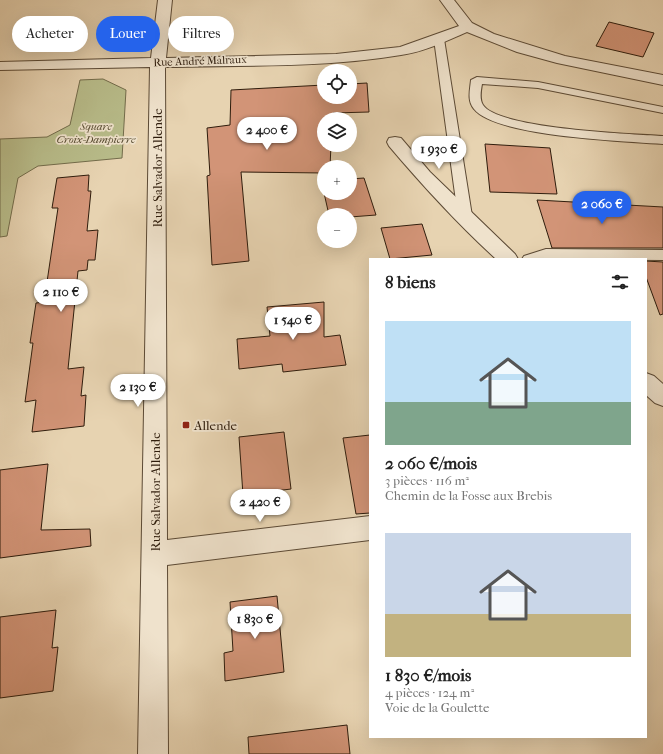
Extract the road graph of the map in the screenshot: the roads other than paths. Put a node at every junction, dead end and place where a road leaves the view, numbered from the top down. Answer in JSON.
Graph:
{"nodes":[{"id":1,"x":165,"y":0,"type":"edge"},
{"id":2,"x":447,"y":0,"type":"edge"},
{"id":3,"x":468,"y":26,"type":"junction"},
{"id":4,"x":439,"y":40,"type":"junction"},
{"id":5,"x":158,"y":62,"type":"junction"},
{"id":6,"x":0,"y":66,"type":"edge"},
{"id":7,"x":663,"y":80,"type":"edge"},
{"id":8,"x":663,"y":110,"type":"edge"},
{"id":9,"x":663,"y":140,"type":"edge"},
{"id":10,"x":395,"y":142,"type":"dead end"},
{"id":11,"x":465,"y":216,"type":"junction"},
{"id":12,"x":663,"y":255,"type":"edge"},
{"id":13,"x":507,"y":258,"type":"edge"},
{"id":14,"x":532,"y":258,"type":"edge"},
{"id":15,"x":647,"y":383,"type":"edge"},
{"id":16,"x":663,"y":397,"type":"edge"},
{"id":17,"x":369,"y":528,"type":"edge"},
{"id":18,"x":154,"y":554,"type":"junction"},
{"id":19,"x":153,"y":754,"type":"edge"}],
"edges":[{"from":1,"to":5,"type":"street","name":"Rue Salvador Allende"},
{"from":2,"to":3,"type":"street"},
{"from":3,"to":4,"type":"street","name":"Rue André Malraux"},
{"from":3,"to":7,"type":"street"},
{"from":4,"to":5,"type":"street","name":"Rue André Malraux"},
{"from":4,"to":11,"type":"lane"},
{"from":5,"to":6,"type":"street","name":"Rue André Malraux"},
{"from":5,"to":18,"type":"street","name":"Rue Salvador Allende"},
{"from":8,"to":9,"type":"lane"},
{"from":10,"to":11,"type":"street"},
{"from":11,"to":13,"type":"street"},
{"from":12,"to":14,"type":"lane"},
{"from":15,"to":16,"type":"street"},
{"from":17,"to":18,"type":"street"},
{"from":18,"to":19,"type":"street","name":"Rue Salvador Allende"}]}
